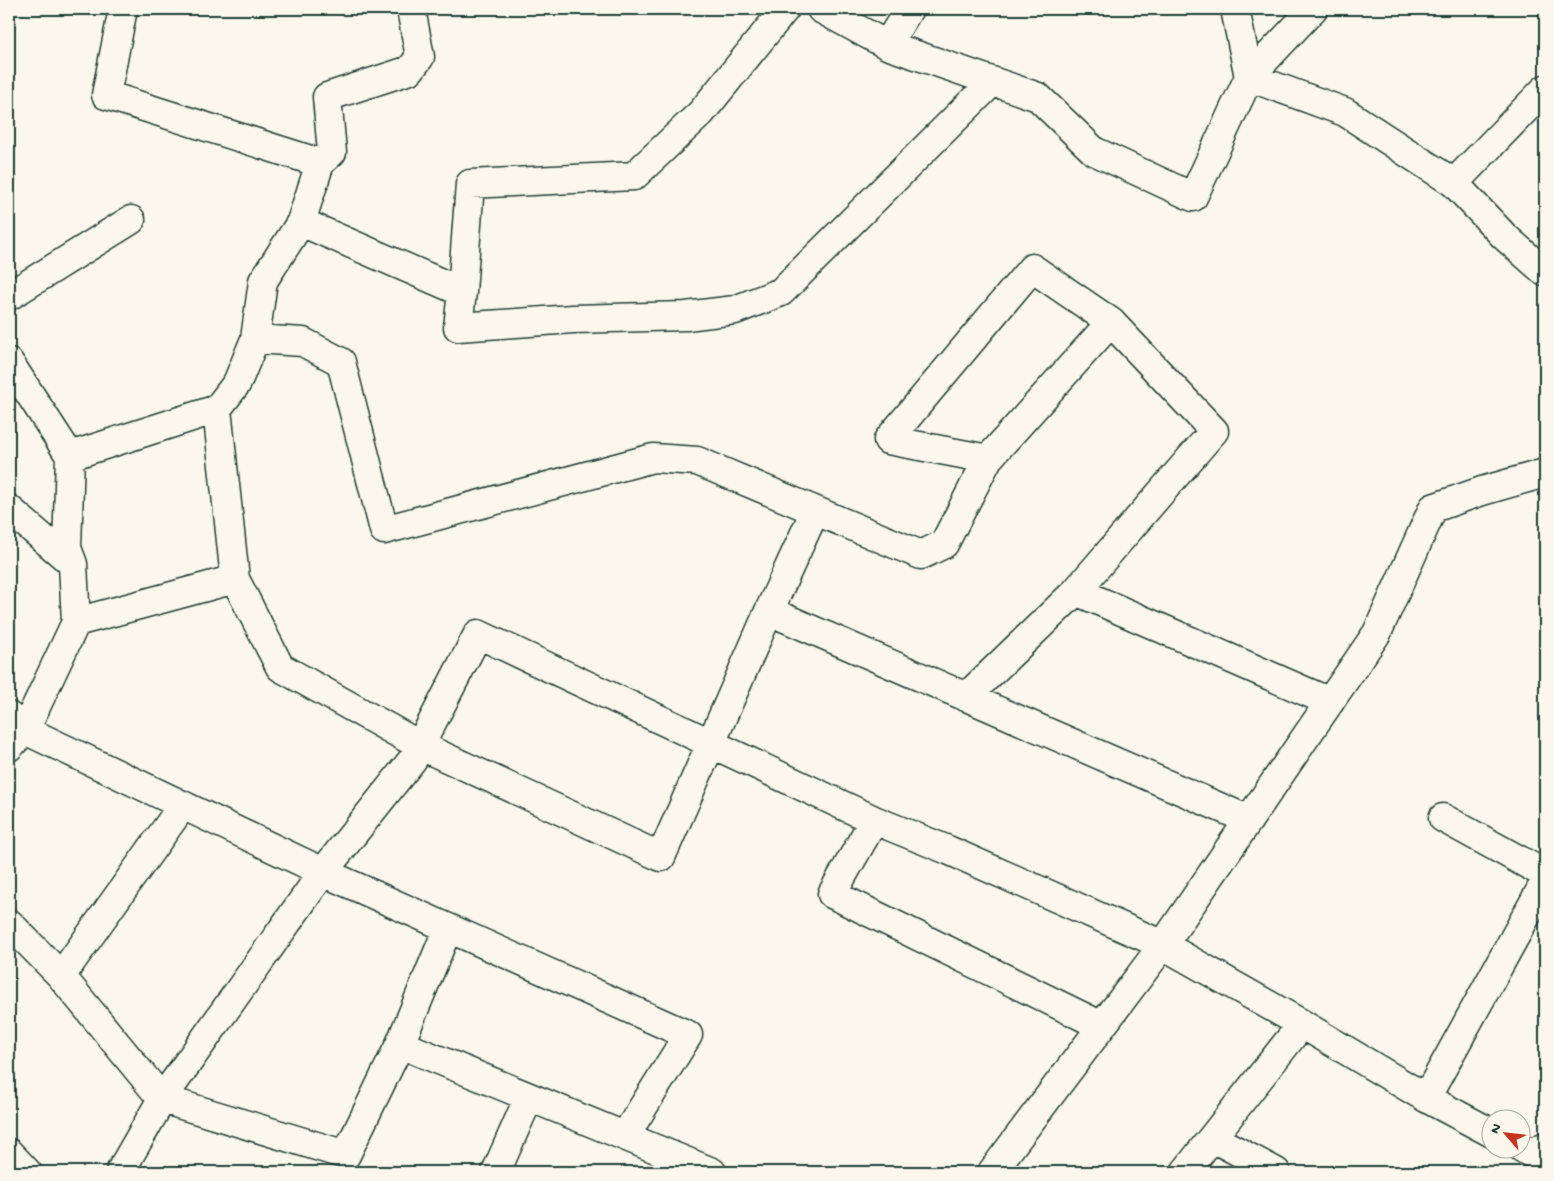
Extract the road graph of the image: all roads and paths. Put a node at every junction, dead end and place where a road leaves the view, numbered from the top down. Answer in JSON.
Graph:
{"nodes":[{"id":1,"x":122,"y":9,"type":"edge"},
{"id":2,"x":411,"y":9,"type":"edge"},
{"id":3,"x":785,"y":9,"type":"edge"},
{"id":4,"x":821,"y":9,"type":"edge"},
{"id":5,"x":909,"y":9,"type":"edge"},
{"id":6,"x":1235,"y":9,"type":"edge"},
{"id":7,"x":1313,"y":9,"type":"edge"},
{"id":8,"x":887,"y":46,"type":"junction"},
{"id":9,"x":1249,"y":77,"type":"junction"},
{"id":10,"x":992,"y":82,"type":"junction"},
{"id":11,"x":1545,"y":90,"type":"edge"},
{"id":12,"x":320,"y":163,"type":"junction"},
{"id":13,"x":1454,"y":183,"type":"junction"},
{"id":14,"x":131,"y":220,"type":"dead end"},
{"id":15,"x":301,"y":222,"type":"junction"},
{"id":16,"x":1545,"y":272,"type":"edge"},
{"id":17,"x":462,"y":292,"type":"junction"},
{"id":18,"x":9,"y":296,"type":"edge"},
{"id":19,"x":1111,"y":322,"type":"junction"},
{"id":20,"x":255,"y":339,"type":"junction"},
{"id":21,"x":9,"y":362,"type":"edge"},
{"id":22,"x":217,"y":409,"type":"junction"},
{"id":23,"x":70,"y":456,"type":"junction"},
{"id":24,"x":988,"y":458,"type":"junction"},
{"id":25,"x":1545,"y":473,"type":"edge"},
{"id":26,"x":9,"y":509,"type":"edge"},
{"id":27,"x":815,"y":511,"type":"junction"},
{"id":28,"x":73,"y":564,"type":"junction"},
{"id":29,"x":235,"y":579,"type":"junction"},
{"id":30,"x":1076,"y":591,"type":"junction"},
{"id":31,"x":769,"y":611,"type":"junction"},
{"id":32,"x":76,"y":622,"type":"junction"},
{"id":33,"x":966,"y":697,"type":"junction"},
{"id":34,"x":1330,"y":702,"type":"junction"},
{"id":35,"x":14,"y":731,"type":"edge"},
{"id":36,"x":712,"y":744,"type":"junction"},
{"id":37,"x":421,"y":746,"type":"junction"},
{"id":38,"x":184,"y":806,"type":"junction"},
{"id":39,"x":1443,"y":818,"type":"dead end"},
{"id":40,"x":874,"y":820,"type":"junction"},
{"id":41,"x":1249,"y":820,"type":"junction"},
{"id":42,"x":323,"y":872,"type":"junction"},
{"id":43,"x":1545,"y":874,"type":"edge"},
{"id":44,"x":1545,"y":882,"type":"edge"},
{"id":45,"x":9,"y":923,"type":"edge"},
{"id":46,"x":448,"y":928,"type":"junction"},
{"id":47,"x":1163,"y":945,"type":"junction"},
{"id":48,"x":61,"y":976,"type":"junction"},
{"id":49,"x":1302,"y":1024,"type":"junction"},
{"id":50,"x":1102,"y":1026,"type":"junction"},
{"id":51,"x":400,"y":1044,"type":"junction"},
{"id":52,"x":529,"y":1097,"type":"junction"},
{"id":53,"x":1426,"y":1098,"type":"junction"},
{"id":54,"x":162,"y":1099,"type":"junction"},
{"id":55,"x":1482,"y":1128,"type":"edge"},
{"id":56,"x":625,"y":1136,"type":"junction"},
{"id":57,"x":1213,"y":1138,"type":"junction"},
{"id":58,"x":1545,"y":1146,"type":"edge"},
{"id":59,"x":9,"y":1153,"type":"edge"},
{"id":60,"x":1532,"y":1154,"type":"edge"},
{"id":61,"x":27,"y":1172,"type":"edge"},
{"id":62,"x":120,"y":1172,"type":"edge"},
{"id":63,"x":496,"y":1172,"type":"edge"},
{"id":64,"x":712,"y":1172,"type":"edge"},
{"id":65,"x":992,"y":1172,"type":"edge"},
{"id":66,"x":1185,"y":1172,"type":"edge"},
{"id":67,"x":1276,"y":1172,"type":"edge"}],
"edges":[{"from":1,"to":12,"type":"street"},
{"from":2,"to":12,"type":"street"},
{"from":3,"to":17,"type":"street"},
{"from":4,"to":8,"type":"street"},
{"from":5,"to":8,"type":"street"},
{"from":6,"to":9,"type":"street"},
{"from":7,"to":9,"type":"street"},
{"from":8,"to":10,"type":"street"},
{"from":9,"to":10,"type":"street"},
{"from":9,"to":13,"type":"street"},
{"from":10,"to":17,"type":"street"},
{"from":11,"to":13,"type":"street"},
{"from":12,"to":15,"type":"street"},
{"from":13,"to":16,"type":"street"},
{"from":14,"to":18,"type":"street"},
{"from":15,"to":17,"type":"street"},
{"from":15,"to":20,"type":"street"},
{"from":19,"to":24,"type":"street"},
{"from":19,"to":24,"type":"street"},
{"from":19,"to":30,"type":"street"},
{"from":20,"to":22,"type":"street"},
{"from":20,"to":27,"type":"street"},
{"from":21,"to":23,"type":"street"},
{"from":22,"to":23,"type":"street"},
{"from":22,"to":29,"type":"street"},
{"from":23,"to":28,"type":"street"},
{"from":24,"to":27,"type":"street"},
{"from":25,"to":34,"type":"street"},
{"from":26,"to":28,"type":"street"},
{"from":27,"to":31,"type":"street"},
{"from":28,"to":32,"type":"street"},
{"from":29,"to":32,"type":"street"},
{"from":29,"to":37,"type":"street"},
{"from":30,"to":33,"type":"street"},
{"from":30,"to":34,"type":"street"},
{"from":31,"to":33,"type":"street"},
{"from":31,"to":36,"type":"street"},
{"from":32,"to":35,"type":"street"},
{"from":33,"to":41,"type":"street"},
{"from":34,"to":41,"type":"street"},
{"from":35,"to":38,"type":"street"},
{"from":36,"to":37,"type":"street"},
{"from":36,"to":37,"type":"street"},
{"from":36,"to":40,"type":"street"},
{"from":37,"to":42,"type":"street"},
{"from":38,"to":42,"type":"street"},
{"from":38,"to":48,"type":"street"},
{"from":39,"to":43,"type":"street"},
{"from":40,"to":47,"type":"street"},
{"from":40,"to":50,"type":"street"},
{"from":41,"to":47,"type":"street"},
{"from":42,"to":46,"type":"street"},
{"from":42,"to":54,"type":"street"},
{"from":44,"to":53,"type":"street"},
{"from":45,"to":48,"type":"street"},
{"from":46,"to":51,"type":"street"},
{"from":46,"to":56,"type":"street"},
{"from":47,"to":49,"type":"street"},
{"from":47,"to":50,"type":"street"},
{"from":48,"to":54,"type":"street"},
{"from":49,"to":53,"type":"street"},
{"from":49,"to":57,"type":"street"},
{"from":50,"to":65,"type":"street"},
{"from":51,"to":52,"type":"street"},
{"from":51,"to":54,"type":"street"},
{"from":52,"to":56,"type":"street"},
{"from":52,"to":63,"type":"street"},
{"from":53,"to":55,"type":"street"},
{"from":54,"to":62,"type":"street"},
{"from":56,"to":64,"type":"street"},
{"from":57,"to":66,"type":"street"},
{"from":57,"to":67,"type":"street"},
{"from":58,"to":60,"type":"street"},
{"from":59,"to":61,"type":"street"}]}
